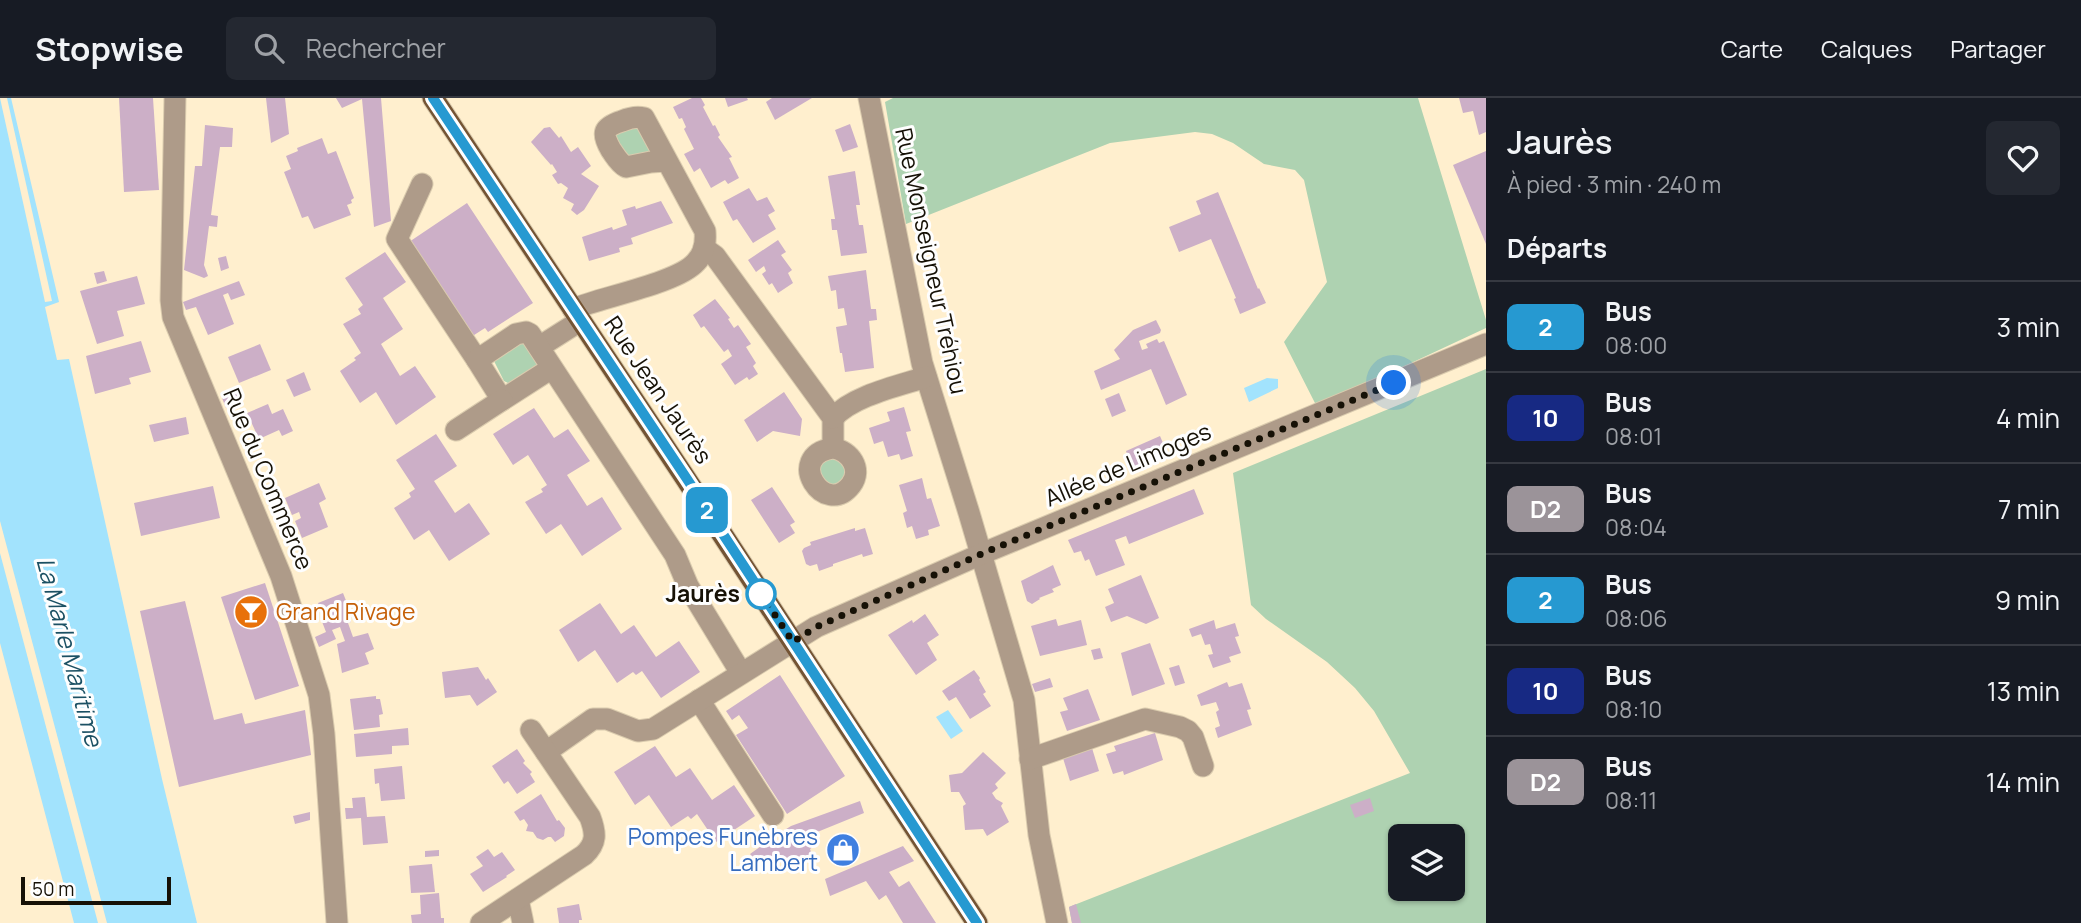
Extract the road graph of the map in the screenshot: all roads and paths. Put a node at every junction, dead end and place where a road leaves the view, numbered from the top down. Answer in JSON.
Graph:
{"nodes":[{"id":1,"x":175,"y":98,"type":"edge"},
{"id":2,"x":433,"y":98,"type":"edge"},
{"id":3,"x":869,"y":98,"type":"edge"},
{"id":4,"x":666,"y":161,"type":"dead end"},
{"id":5,"x":422,"y":184,"type":"dead end"},
{"id":6,"x":704,"y":248,"type":"junction"},
{"id":7,"x":577,"y":315,"type":"junction"},
{"id":8,"x":1486,"y":344,"type":"edge"},
{"id":9,"x":539,"y":347,"type":"junction"},
{"id":10,"x":477,"y":360,"type":"junction"},
{"id":11,"x":552,"y":368,"type":"junction"},
{"id":12,"x":926,"y":377,"type":"junction"},
{"id":13,"x":502,"y":400,"type":"junction"},
{"id":14,"x":833,"y":418,"type":"junction"},
{"id":15,"x":456,"y":430,"type":"dead end"},
{"id":16,"x":834,"y":448,"type":"dead end"},
{"id":17,"x":980,"y":555,"type":"junction"},
{"id":18,"x":793,"y":642,"type":"junction"},
{"id":19,"x":741,"y":673,"type":"junction"},
{"id":20,"x":699,"y":700,"type":"junction"},
{"id":21,"x":531,"y":730,"type":"dead end"},
{"id":22,"x":546,"y":752,"type":"junction"},
{"id":23,"x":1030,"y":759,"type":"junction"},
{"id":24,"x":1203,"y":766,"type":"dead end"},
{"id":25,"x":773,"y":815,"type":"dead end"},
{"id":26,"x":518,"y":899,"type":"junction"},
{"id":27,"x":337,"y":923,"type":"edge"},
{"id":28,"x":481,"y":923,"type":"edge"},
{"id":29,"x":523,"y":923,"type":"edge"},
{"id":30,"x":978,"y":923,"type":"edge"},
{"id":31,"x":1057,"y":923,"type":"edge"}],
"edges":[{"from":1,"to":27,"type":"street","name":"Rue du Commerce"},
{"from":2,"to":7,"type":"main road","name":"Rue Jean Jaurès"},
{"from":3,"to":12,"type":"street","name":"Rue Monseigneur Tréhiou"},
{"from":4,"to":6,"type":"street"},
{"from":5,"to":10,"type":"street"},
{"from":6,"to":7,"type":"street"},
{"from":6,"to":14,"type":"street"},
{"from":7,"to":9,"type":"street"},
{"from":7,"to":18,"type":"main road","name":"Rue Jean Jaurès"},
{"from":8,"to":17,"type":"street","name":"Allée de Limoges"},
{"from":9,"to":10,"type":"street"},
{"from":9,"to":11,"type":"street"},
{"from":10,"to":13,"type":"street"},
{"from":11,"to":13,"type":"street"},
{"from":11,"to":19,"type":"street"},
{"from":12,"to":14,"type":"street"},
{"from":12,"to":17,"type":"street","name":"Rue Monseigneur Tréhiou"},
{"from":13,"to":15,"type":"street"},
{"from":14,"to":16,"type":"street"},
{"from":17,"to":18,"type":"street","name":"Allée de Limoges"},
{"from":17,"to":23,"type":"street","name":"Rue Monseigneur Tréhiou"},
{"from":18,"to":19,"type":"street","name":"Allée de Limoges"},
{"from":18,"to":30,"type":"main road","name":"Rue Jean Jaurès"},
{"from":19,"to":20,"type":"street","name":"Allée de Limoges"},
{"from":20,"to":22,"type":"street","name":"Allée de Limoges"},
{"from":20,"to":25,"type":"street"},
{"from":21,"to":22,"type":"street"},
{"from":22,"to":26,"type":"street"},
{"from":23,"to":24,"type":"street"},
{"from":23,"to":31,"type":"street","name":"Rue Monseigneur Tréhiou"},
{"from":26,"to":28,"type":"street"},
{"from":26,"to":29,"type":"street"}]}
